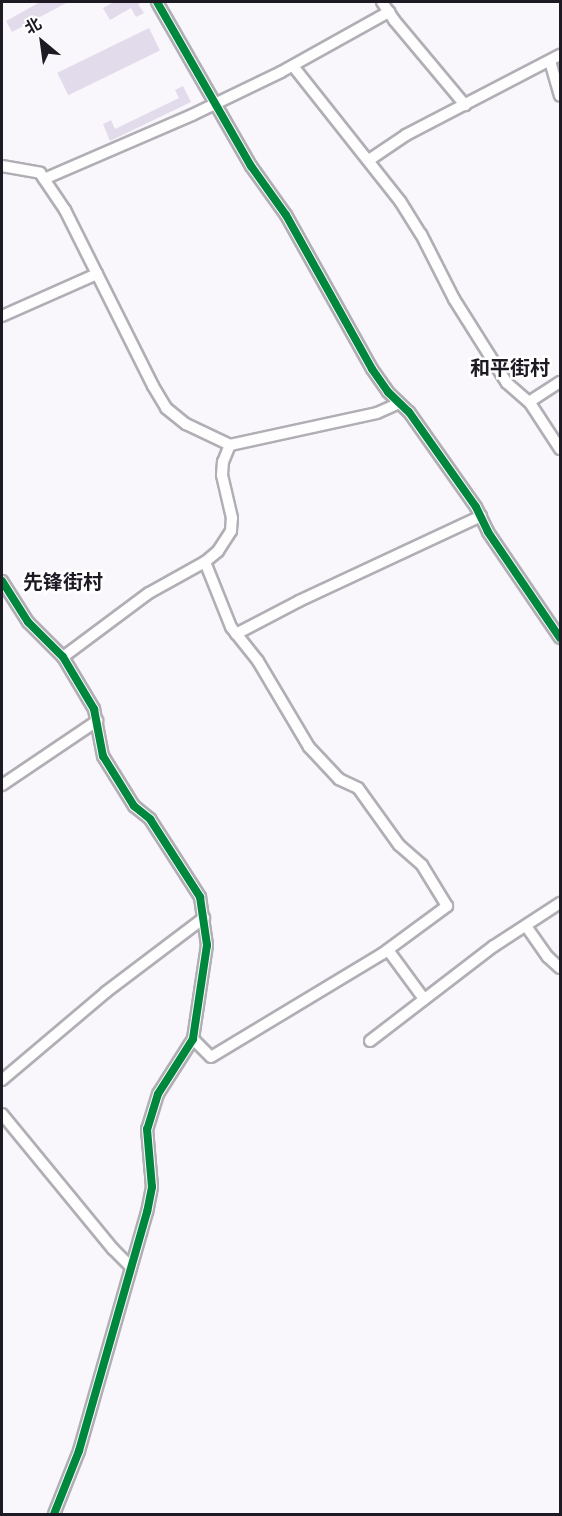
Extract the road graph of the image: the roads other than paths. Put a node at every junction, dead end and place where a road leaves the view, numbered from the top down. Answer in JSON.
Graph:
{"nodes":[{"id":1,"x":156,"y":2,"type":"edge"},
{"id":2,"x":382,"y":2,"type":"edge"},
{"id":3,"x":389,"y":12,"type":"junction"},
{"id":4,"x":561,"y":55,"type":"edge"},
{"id":5,"x":550,"y":61,"type":"junction"},
{"id":6,"x":293,"y":66,"type":"junction"},
{"id":7,"x":561,"y":96,"type":"edge"},
{"id":8,"x":214,"y":104,"type":"junction"},
{"id":9,"x":465,"y":105,"type":"junction"},
{"id":10,"x":369,"y":160,"type":"junction"},
{"id":11,"x":2,"y":166,"type":"edge"},
{"id":12,"x":44,"y":179,"type":"junction"},
{"id":13,"x":97,"y":274,"type":"junction"},
{"id":14,"x":2,"y":316,"type":"edge"},
{"id":15,"x":561,"y":382,"type":"edge"},
{"id":16,"x":529,"y":402,"type":"junction"},
{"id":17,"x":399,"y":403,"type":"junction"},
{"id":18,"x":230,"y":445,"type":"junction"},
{"id":19,"x":561,"y":449,"type":"edge"},
{"id":20,"x":481,"y":516,"type":"junction"},
{"id":21,"x":205,"y":562,"type":"junction"},
{"id":22,"x":2,"y":581,"type":"edge"},
{"id":23,"x":236,"y":634,"type":"junction"},
{"id":24,"x":561,"y":638,"type":"edge"},
{"id":25,"x":63,"y":657,"type":"junction"},
{"id":26,"x":97,"y":721,"type":"junction"},
{"id":27,"x":2,"y":785,"type":"edge"},
{"id":28,"x":561,"y":903,"type":"edge"},
{"id":29,"x":204,"y":918,"type":"junction"},
{"id":30,"x":526,"y":926,"type":"junction"},
{"id":31,"x":388,"y":950,"type":"junction"},
{"id":32,"x":561,"y":968,"type":"edge"},
{"id":33,"x":424,"y":999,"type":"junction"},
{"id":34,"x":193,"y":1040,"type":"junction"},
{"id":35,"x":370,"y":1041,"type":"dead end"},
{"id":36,"x":2,"y":1080,"type":"edge"},
{"id":37,"x":2,"y":1114,"type":"edge"},
{"id":38,"x":131,"y":1267,"type":"junction"},
{"id":39,"x":54,"y":1515,"type":"edge"}],
"edges":[{"from":1,"to":8,"type":"street"},
{"from":2,"to":3,"type":"street"},
{"from":3,"to":6,"type":"street"},
{"from":3,"to":9,"type":"street"},
{"from":4,"to":5,"type":"street"},
{"from":5,"to":7,"type":"street"},
{"from":5,"to":9,"type":"street"},
{"from":6,"to":8,"type":"street"},
{"from":6,"to":10,"type":"street"},
{"from":8,"to":12,"type":"street"},
{"from":8,"to":17,"type":"street"},
{"from":9,"to":10,"type":"street"},
{"from":10,"to":16,"type":"street"},
{"from":11,"to":12,"type":"street"},
{"from":12,"to":13,"type":"street"},
{"from":13,"to":14,"type":"street"},
{"from":13,"to":18,"type":"street"},
{"from":15,"to":16,"type":"street"},
{"from":16,"to":19,"type":"street"},
{"from":17,"to":18,"type":"street"},
{"from":17,"to":20,"type":"street"},
{"from":18,"to":21,"type":"street"},
{"from":20,"to":23,"type":"street"},
{"from":20,"to":24,"type":"street"},
{"from":21,"to":23,"type":"street"},
{"from":21,"to":25,"type":"street"},
{"from":22,"to":25,"type":"street"},
{"from":23,"to":31,"type":"street"},
{"from":25,"to":26,"type":"street"},
{"from":26,"to":27,"type":"street"},
{"from":26,"to":29,"type":"street"},
{"from":28,"to":30,"type":"street"},
{"from":29,"to":34,"type":"street"},
{"from":29,"to":36,"type":"street"},
{"from":30,"to":32,"type":"street"},
{"from":30,"to":33,"type":"street"},
{"from":31,"to":33,"type":"street"},
{"from":31,"to":34,"type":"street"},
{"from":33,"to":35,"type":"street"},
{"from":34,"to":38,"type":"street"},
{"from":37,"to":38,"type":"street"},
{"from":38,"to":39,"type":"street"}]}
